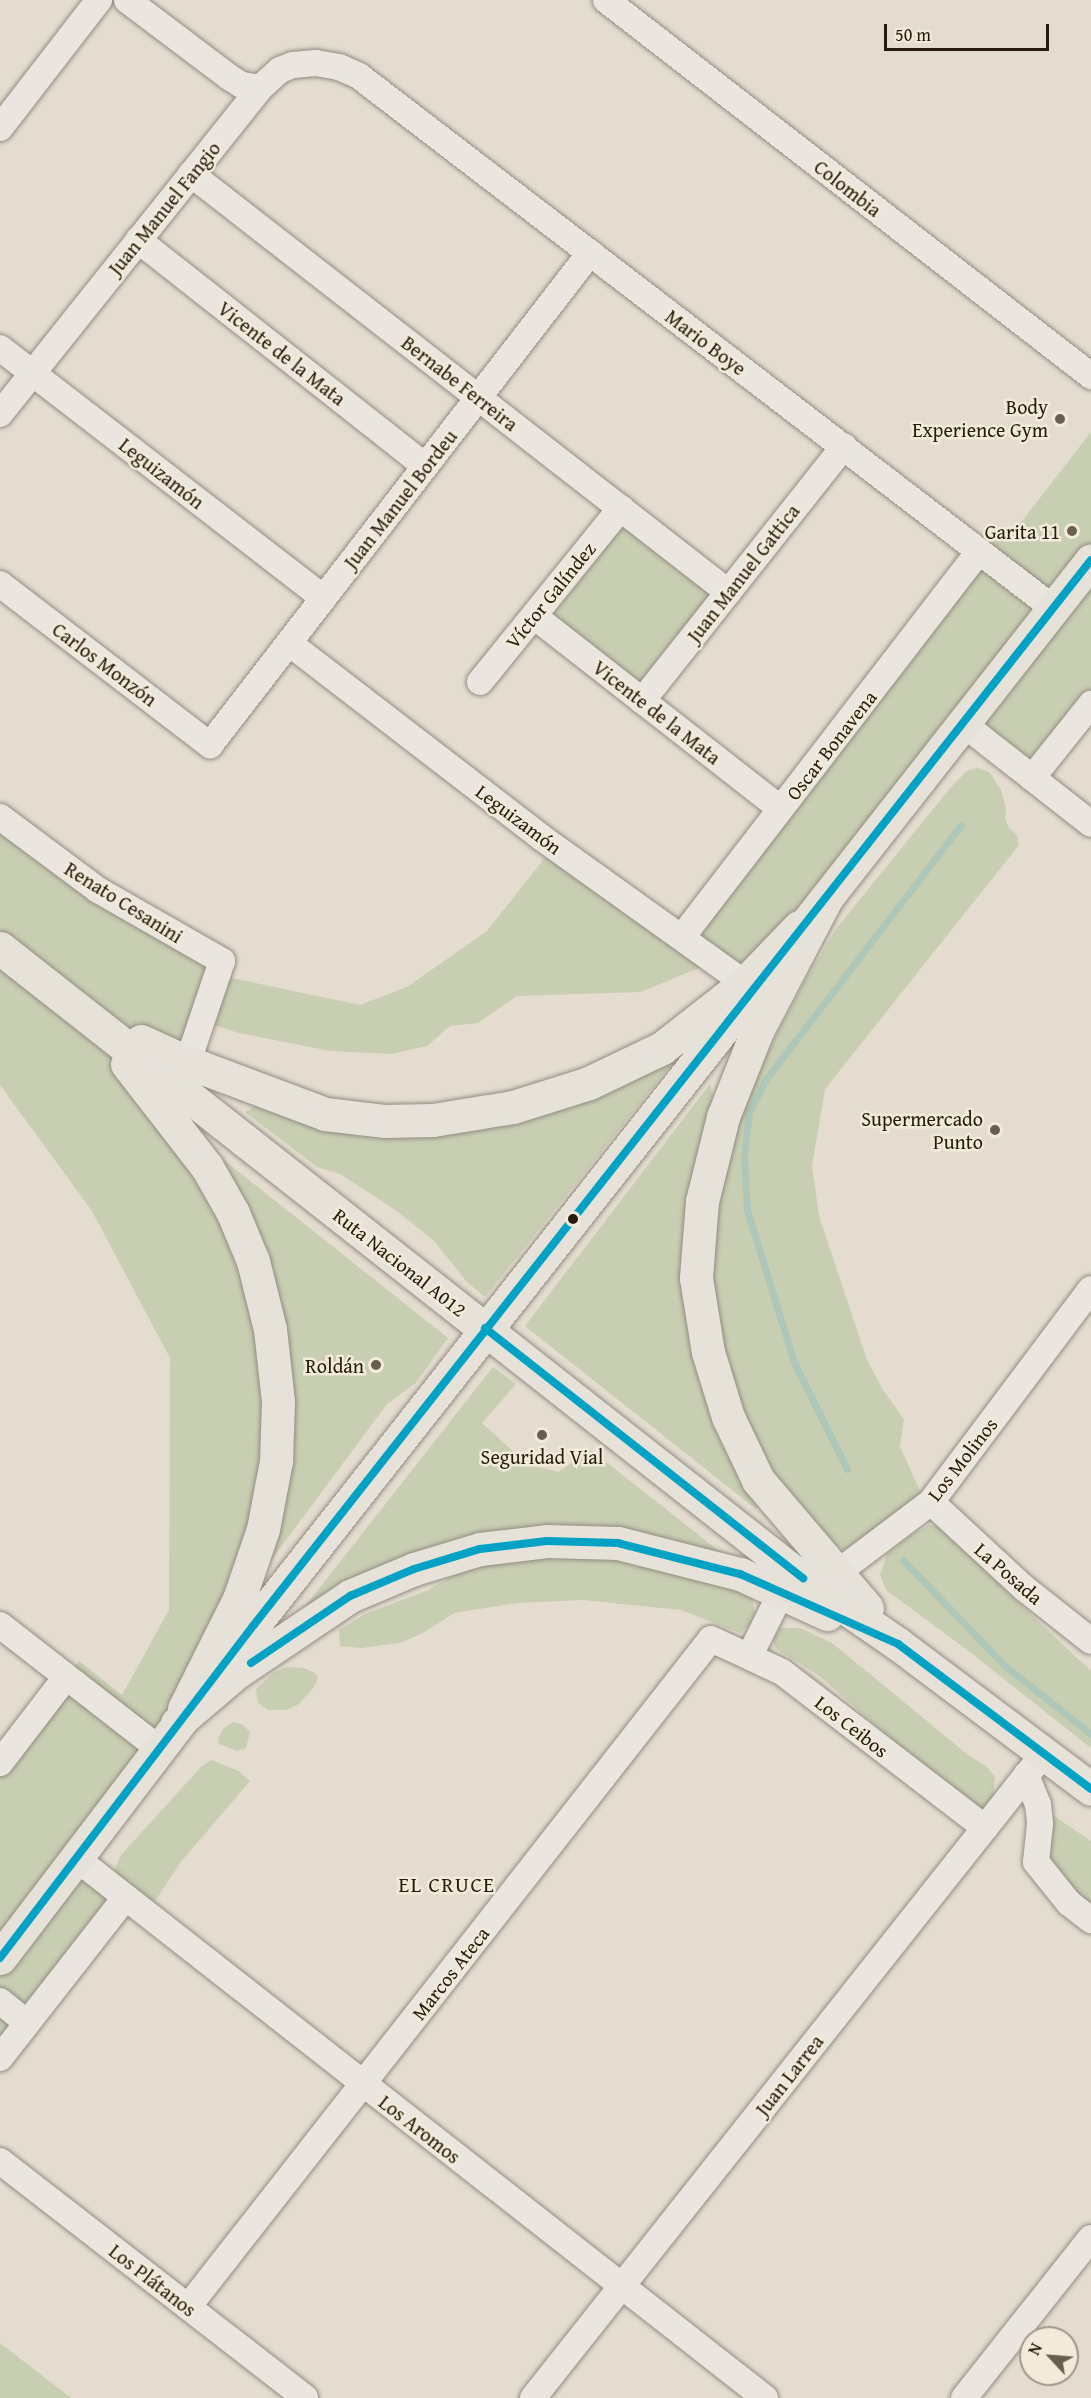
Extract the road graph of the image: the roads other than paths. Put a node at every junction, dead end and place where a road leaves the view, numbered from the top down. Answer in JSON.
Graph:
{"nodes":[{"id":1,"x":99,"y":0,"type":"edge"},
{"id":2,"x":127,"y":0,"type":"edge"},
{"id":3,"x":606,"y":0,"type":"edge"},
{"id":4,"x":359,"y":76,"type":"joint"},
{"id":5,"x":260,"y":88,"type":"junction"},
{"id":6,"x":2,"y":121,"type":"edge"},
{"id":7,"x":190,"y":174,"type":"junction"},
{"id":8,"x":138,"y":240,"type":"junction"},
{"id":9,"x":590,"y":253,"type":"junction"},
{"id":10,"x":0,"y":348,"type":"edge"},
{"id":11,"x":32,"y":373,"type":"junction"},
{"id":12,"x":1091,"y":376,"type":"edge"},
{"id":13,"x":478,"y":398,"type":"junction"},
{"id":14,"x":0,"y":414,"type":"edge"},
{"id":15,"x":844,"y":446,"type":"junction"},
{"id":16,"x":425,"y":466,"type":"junction"},
{"id":17,"x":621,"y":508,"type":"junction"},
{"id":18,"x":980,"y":551,"type":"junction"},
{"id":19,"x":1091,"y":560,"type":"edge"},
{"id":20,"x":0,"y":584,"type":"edge"},
{"id":21,"x":728,"y":592,"type":"junction"},
{"id":22,"x":324,"y":598,"type":"junction"},
{"id":23,"x":1053,"y":608,"type":"junction"},
{"id":24,"x":534,"y":616,"type":"junction"},
{"id":25,"x":289,"y":643,"type":"junction"},
{"id":26,"x":480,"y":682,"type":"dead end"},
{"id":27,"x":642,"y":701,"type":"junction"},
{"id":28,"x":1091,"y":704,"type":"edge"},
{"id":29,"x":961,"y":722,"type":"junction"},
{"id":30,"x":210,"y":745,"type":"joint"},
{"id":31,"x":1032,"y":778,"type":"junction"},
{"id":32,"x":781,"y":809,"type":"junction"},
{"id":33,"x":0,"y":817,"type":"edge"},
{"id":34,"x":1091,"y":824,"type":"edge"},
{"id":35,"x":827,"y":897,"type":"junction"},
{"id":36,"x":682,"y":938,"type":"junction"},
{"id":37,"x":0,"y":948,"type":"edge"},
{"id":38,"x":750,"y":986,"type":"junction"},
{"id":39,"x":88,"y":1016,"type":"junction"},
{"id":40,"x":179,"y":1089,"type":"junction"},
{"id":41,"x":1091,"y":1289,"type":"edge"},
{"id":42,"x":485,"y":1328,"type":"junction"},
{"id":43,"x":931,"y":1502,"type":"junction"},
{"id":44,"x":824,"y":1591,"type":"junction"},
{"id":45,"x":781,"y":1593,"type":"junction"},
{"id":46,"x":0,"y":1625,"type":"edge"},
{"id":47,"x":711,"y":1639,"type":"joint"},
{"id":48,"x":1091,"y":1641,"type":"edge"},
{"id":49,"x":750,"y":1655,"type":"junction"},
{"id":50,"x":66,"y":1677,"type":"junction"},
{"id":51,"x":177,"y":1723,"type":"junction"},
{"id":52,"x":158,"y":1748,"type":"junction"},
{"id":53,"x":0,"y":1763,"type":"edge"},
{"id":54,"x":1036,"y":1763,"type":"junction"},
{"id":55,"x":1091,"y":1788,"type":"edge"},
{"id":56,"x":985,"y":1828,"type":"junction"},
{"id":57,"x":77,"y":1859,"type":"junction"},
{"id":58,"x":126,"y":1897,"type":"junction"},
{"id":59,"x":1091,"y":1920,"type":"edge"},
{"id":60,"x":0,"y":1958,"type":"edge"},
{"id":61,"x":0,"y":2001,"type":"edge"},
{"id":62,"x":27,"y":2023,"type":"junction"},
{"id":63,"x":0,"y":2058,"type":"edge"},
{"id":64,"x":363,"y":2084,"type":"junction"},
{"id":65,"x":0,"y":2161,"type":"edge"},
{"id":66,"x":1091,"y":2238,"type":"edge"},
{"id":67,"x":621,"y":2287,"type":"junction"},
{"id":68,"x":188,"y":2307,"type":"junction"},
{"id":69,"x":305,"y":2398,"type":"edge"},
{"id":70,"x":533,"y":2398,"type":"edge"},
{"id":71,"x":765,"y":2398,"type":"edge"},
{"id":72,"x":964,"y":2398,"type":"edge"}],
"edges":[{"from":1,"to":6,"type":"street"},
{"from":2,"to":5,"type":"street"},
{"from":3,"to":12,"type":"street","name":"Colombia"},
{"from":4,"to":5,"type":"street","name":"Juan Manuel Fangio"},
{"from":4,"to":9,"type":"street","name":"Mario Boye"},
{"from":5,"to":7,"type":"street","name":"Juan Manuel Fangio"},
{"from":7,"to":8,"type":"street","name":"Juan Manuel Fangio"},
{"from":7,"to":13,"type":"street","name":"Bernabe Ferreira"},
{"from":8,"to":11,"type":"street","name":"Juan Manuel Fangio"},
{"from":8,"to":16,"type":"street","name":"Vicente de la Mata"},
{"from":9,"to":13,"type":"street","name":"Juan Manuel Bordeu"},
{"from":9,"to":15,"type":"street","name":"Mario Boye"},
{"from":10,"to":11,"type":"street","name":"Leguizamón"},
{"from":11,"to":14,"type":"street","name":"Juan Manuel Fangio"},
{"from":11,"to":22,"type":"street","name":"Leguizamón"},
{"from":13,"to":16,"type":"street","name":"Juan Manuel Bordeu"},
{"from":13,"to":17,"type":"street","name":"Bernabe Ferreira"},
{"from":15,"to":18,"type":"street","name":"Mario Boye"},
{"from":15,"to":21,"type":"street","name":"Juan Manuel Gattica"},
{"from":16,"to":22,"type":"street","name":"Juan Manuel Bordeu"},
{"from":17,"to":21,"type":"street","name":"Bernabe Ferreira"},
{"from":17,"to":24,"type":"street","name":"Víctor Galíndez"},
{"from":18,"to":23,"type":"street","name":"Mario Boye"},
{"from":18,"to":32,"type":"street","name":"Oscar Bonavena"},
{"from":19,"to":23,"type":"main road"},
{"from":20,"to":30,"type":"street","name":"Carlos Monzón"},
{"from":21,"to":27,"type":"street","name":"Juan Manuel Gattica"},
{"from":22,"to":25,"type":"street","name":"Juan Manuel Bordeu"},
{"from":23,"to":29,"type":"main road"},
{"from":24,"to":26,"type":"street","name":"Víctor Galíndez"},
{"from":24,"to":27,"type":"street","name":"Vicente de la Mata"},
{"from":25,"to":30,"type":"street","name":"Juan Manuel Bordeu"},
{"from":25,"to":36,"type":"street","name":"Leguizamón"},
{"from":27,"to":32,"type":"street","name":"Vicente de la Mata"},
{"from":28,"to":31,"type":"street"},
{"from":29,"to":31,"type":"street"},
{"from":29,"to":35,"type":"main road"},
{"from":31,"to":34,"type":"street"},
{"from":32,"to":36,"type":"street","name":"Oscar Bonavena"},
{"from":33,"to":40,"type":"street","name":"Renato Cesanini"},
{"from":35,"to":38,"type":"main road"},
{"from":35,"to":44,"type":"main road"},
{"from":36,"to":38,"type":"street","name":"Leguizamón"},
{"from":37,"to":39,"type":"main road"},
{"from":38,"to":40,"type":"main road"},
{"from":38,"to":42,"type":"main road"},
{"from":39,"to":40,"type":"main road"},
{"from":39,"to":40,"type":"main road"},
{"from":40,"to":42,"type":"main road","name":"Ruta Nacional A012"},
{"from":40,"to":51,"type":"main road"},
{"from":41,"to":43,"type":"street","name":"Los Molinos"},
{"from":42,"to":44,"type":"main road","name":"Ruta Nacional A012"},
{"from":42,"to":51,"type":"main road"},
{"from":43,"to":44,"type":"street","name":"Los Molinos"},
{"from":43,"to":48,"type":"street","name":"La Posada"},
{"from":44,"to":45,"type":"main road"},
{"from":44,"to":54,"type":"main road","name":"Ruta Nacional A012"},
{"from":45,"to":49,"type":"street"},
{"from":45,"to":51,"type":"main road"},
{"from":46,"to":50,"type":"street"},
{"from":47,"to":49,"type":"street","name":"Los Ceibos"},
{"from":47,"to":64,"type":"street","name":"Marcos Ateca"},
{"from":49,"to":56,"type":"street","name":"Los Ceibos"},
{"from":50,"to":52,"type":"street"},
{"from":50,"to":53,"type":"street"},
{"from":51,"to":52,"type":"main road"},
{"from":52,"to":57,"type":"main road"},
{"from":54,"to":55,"type":"main road","name":"Ruta Nacional A012"},
{"from":54,"to":56,"type":"street","name":"Juan Larrea"},
{"from":54,"to":59,"type":"street"},
{"from":56,"to":67,"type":"street","name":"Juan Larrea"},
{"from":57,"to":58,"type":"street","name":"Los Aromos"},
{"from":57,"to":60,"type":"main road"},
{"from":58,"to":62,"type":"street"},
{"from":58,"to":64,"type":"street","name":"Los Aromos"},
{"from":61,"to":62,"type":"street"},
{"from":62,"to":63,"type":"street"},
{"from":64,"to":67,"type":"street","name":"Los Aromos"},
{"from":64,"to":68,"type":"street","name":"Marcos Ateca"},
{"from":65,"to":68,"type":"street","name":"Los Plátanos"},
{"from":66,"to":72,"type":"street"},
{"from":67,"to":70,"type":"street","name":"Juan Larrea"},
{"from":67,"to":71,"type":"street","name":"Los Aromos"},
{"from":68,"to":69,"type":"street","name":"Los Plátanos"}]}
